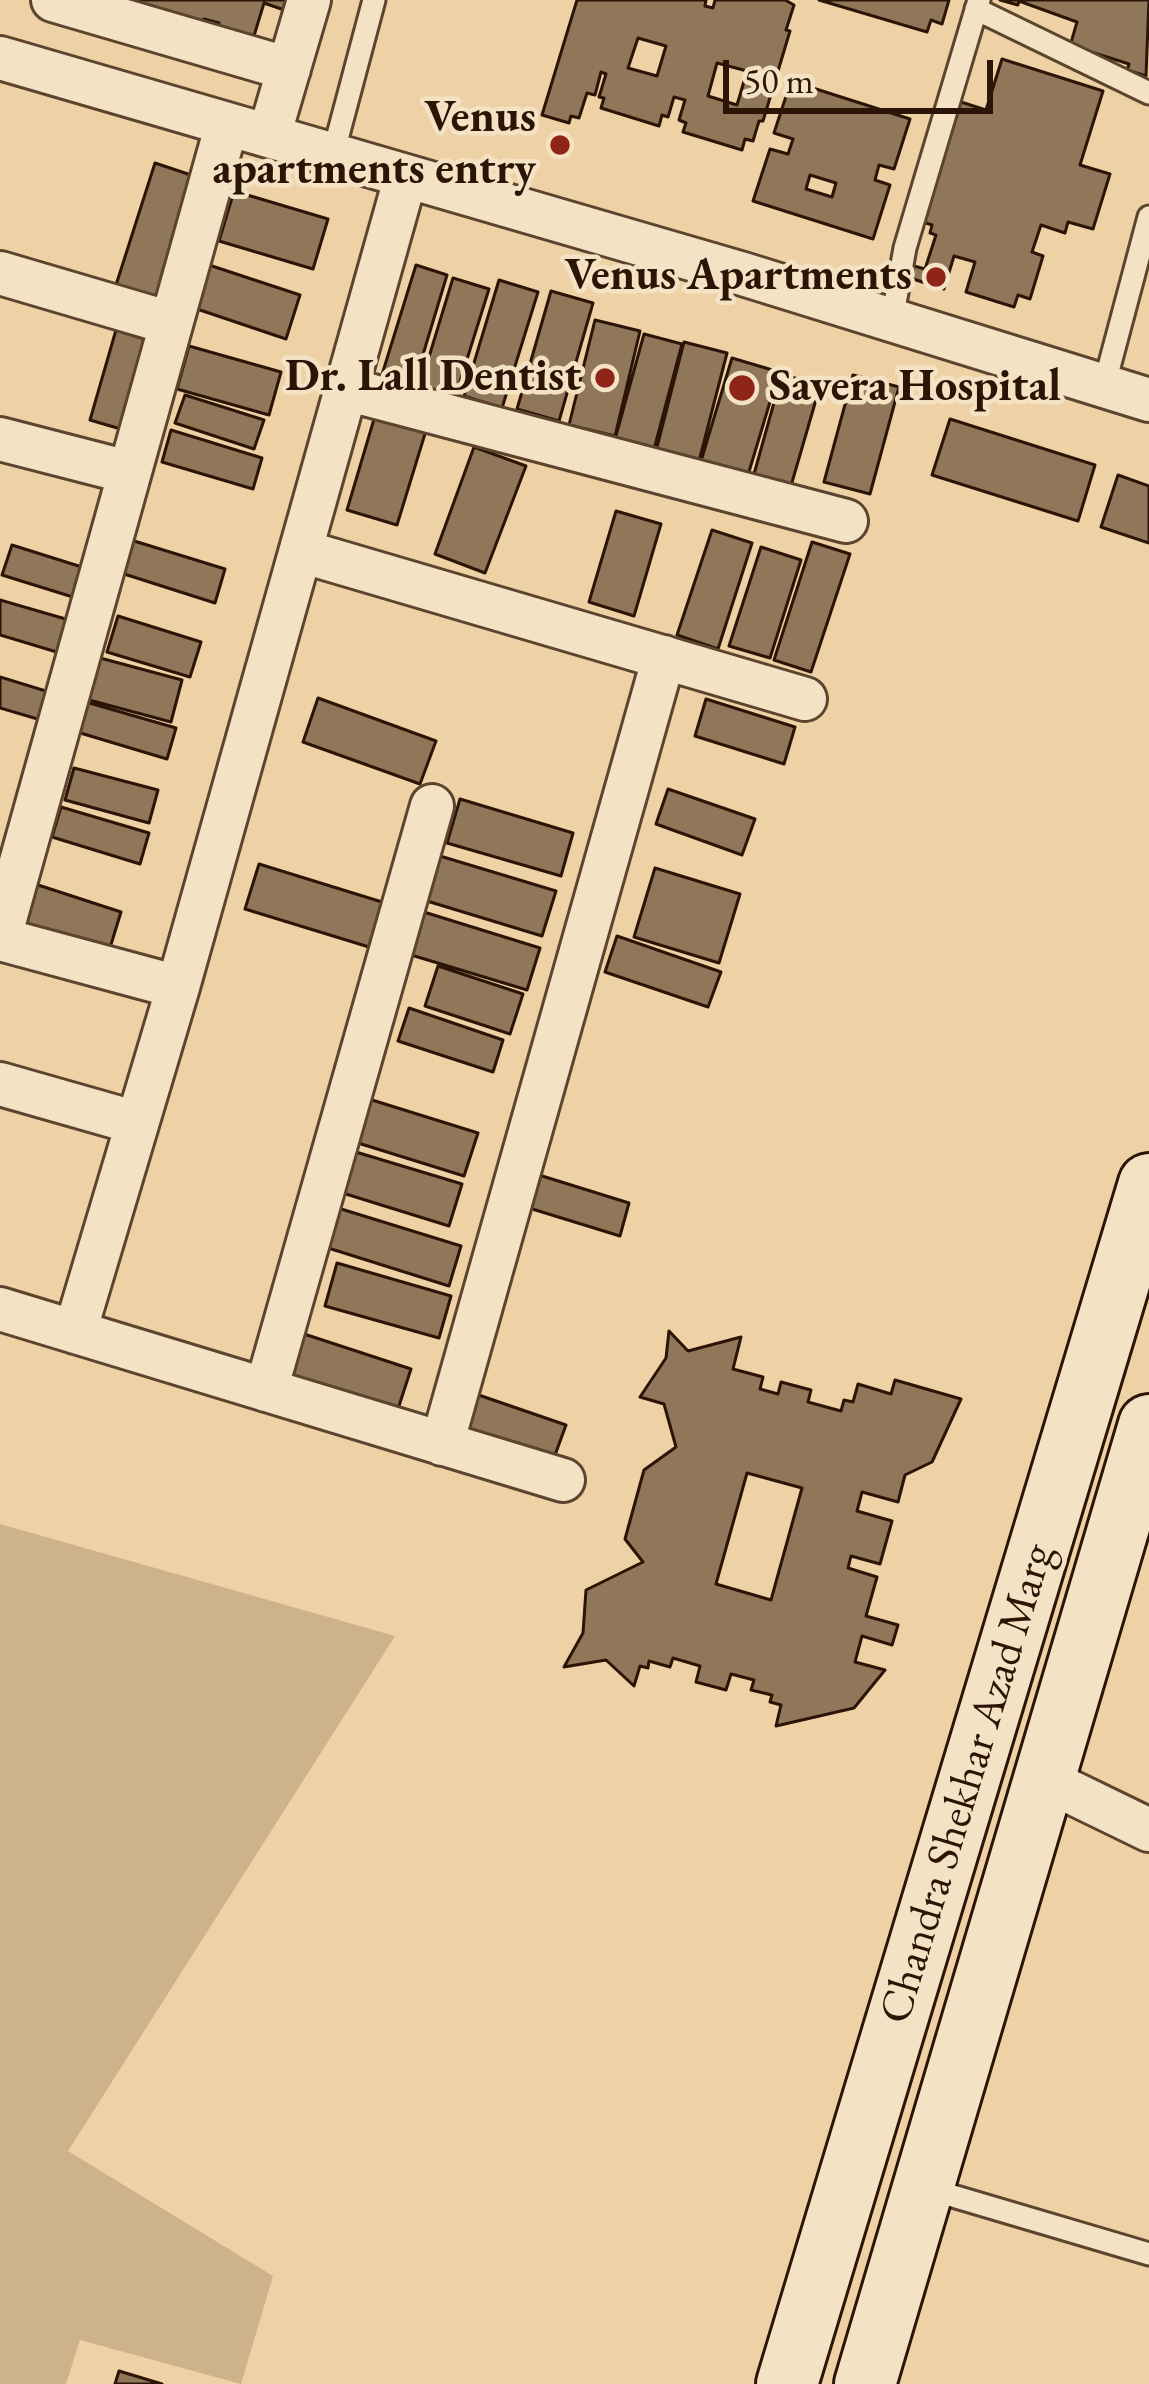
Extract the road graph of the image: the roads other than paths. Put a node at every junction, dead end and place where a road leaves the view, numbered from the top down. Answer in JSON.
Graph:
{"nodes":[{"id":1,"x":52,"y":0,"type":"edge"},
{"id":2,"x":309,"y":0,"type":"edge"},
{"id":3,"x":374,"y":0,"type":"edge"},
{"id":4,"x":978,"y":4,"type":"edge"},
{"id":5,"x":0,"y":58,"type":"edge"},
{"id":6,"x":289,"y":69,"type":"junction"},
{"id":7,"x":1149,"y":93,"type":"edge"},
{"id":8,"x":227,"y":124,"type":"junction"},
{"id":9,"x":269,"y":136,"type":"junction"},
{"id":10,"x":333,"y":154,"type":"junction"},
{"id":11,"x":406,"y":176,"type":"junction"},
{"id":12,"x":1149,"y":217,"type":"edge"},
{"id":13,"x":0,"y":273,"type":"edge"},
{"id":14,"x":892,"y":320,"type":"junction"},
{"id":15,"x":170,"y":323,"type":"junction"},
{"id":16,"x":1104,"y":386,"type":"junction"},
{"id":17,"x":346,"y":389,"type":"junction"},
{"id":18,"x":1149,"y":400,"type":"edge"},
{"id":19,"x":1,"y":443,"type":"edge"},
{"id":20,"x":128,"y":472,"type":"junction"},
{"id":21,"x":846,"y":521,"type":"dead end"},
{"id":22,"x":301,"y":551,"type":"junction"},
{"id":23,"x":664,"y":657,"type":"junction"},
{"id":24,"x":805,"y":699,"type":"dead end"},
{"id":25,"x":431,"y":806,"type":"dead end"},
{"id":26,"x":0,"y":938,"type":"edge"},
{"id":27,"x":178,"y":987,"type":"junction"},
{"id":28,"x":0,"y":1084,"type":"edge"},
{"id":29,"x":137,"y":1123,"type":"junction"},
{"id":30,"x":1149,"y":1184,"type":"edge"},
{"id":31,"x":0,"y":1310,"type":"edge"},
{"id":32,"x":75,"y":1332,"type":"junction"},
{"id":33,"x":266,"y":1390,"type":"junction"},
{"id":34,"x":1149,"y":1425,"type":"edge"},
{"id":35,"x":442,"y":1444,"type":"junction"},
{"id":36,"x":563,"y":1480,"type":"dead end"},
{"id":37,"x":1044,"y":1779,"type":"junction"},
{"id":38,"x":1149,"y":1830,"type":"edge"},
{"id":39,"x":923,"y":2187,"type":"junction"},
{"id":40,"x":1149,"y":2254,"type":"edge"},
{"id":41,"x":787,"y":2384,"type":"edge"},
{"id":42,"x":865,"y":2384,"type":"edge"}],
"edges":[{"from":1,"to":6,"type":"street"},
{"from":2,"to":6,"type":"street"},
{"from":3,"to":10,"type":"lane"},
{"from":4,"to":7,"type":"lane"},
{"from":4,"to":14,"type":"lane"},
{"from":5,"to":8,"type":"street"},
{"from":6,"to":9,"type":"street"},
{"from":8,"to":9,"type":"street"},
{"from":8,"to":15,"type":"street"},
{"from":9,"to":10,"type":"street"},
{"from":10,"to":11,"type":"street"},
{"from":11,"to":14,"type":"street"},
{"from":11,"to":17,"type":"street"},
{"from":12,"to":16,"type":"lane"},
{"from":13,"to":15,"type":"street"},
{"from":14,"to":16,"type":"street"},
{"from":15,"to":20,"type":"street"},
{"from":16,"to":18,"type":"street"},
{"from":17,"to":21,"type":"street"},
{"from":17,"to":22,"type":"street"},
{"from":19,"to":20,"type":"street"},
{"from":20,"to":26,"type":"street"},
{"from":22,"to":23,"type":"street"},
{"from":22,"to":27,"type":"street"},
{"from":23,"to":24,"type":"street"},
{"from":23,"to":35,"type":"street"},
{"from":25,"to":33,"type":"street"},
{"from":26,"to":27,"type":"street"},
{"from":27,"to":29,"type":"street"},
{"from":28,"to":29,"type":"street"},
{"from":29,"to":32,"type":"street"},
{"from":30,"to":41,"type":"street","name":"Chandra Shekhar Azad Marg"},
{"from":31,"to":32,"type":"street"},
{"from":32,"to":33,"type":"street"},
{"from":33,"to":35,"type":"street"},
{"from":34,"to":37,"type":"street","name":"Chandra Shekhar Azad Marg"},
{"from":35,"to":36,"type":"street"},
{"from":37,"to":38,"type":"street"},
{"from":37,"to":39,"type":"street","name":"Chandra Shekhar Azad Marg"},
{"from":39,"to":40,"type":"lane"},
{"from":39,"to":42,"type":"street","name":"Chandra Shekhar Azad Marg"}]}
